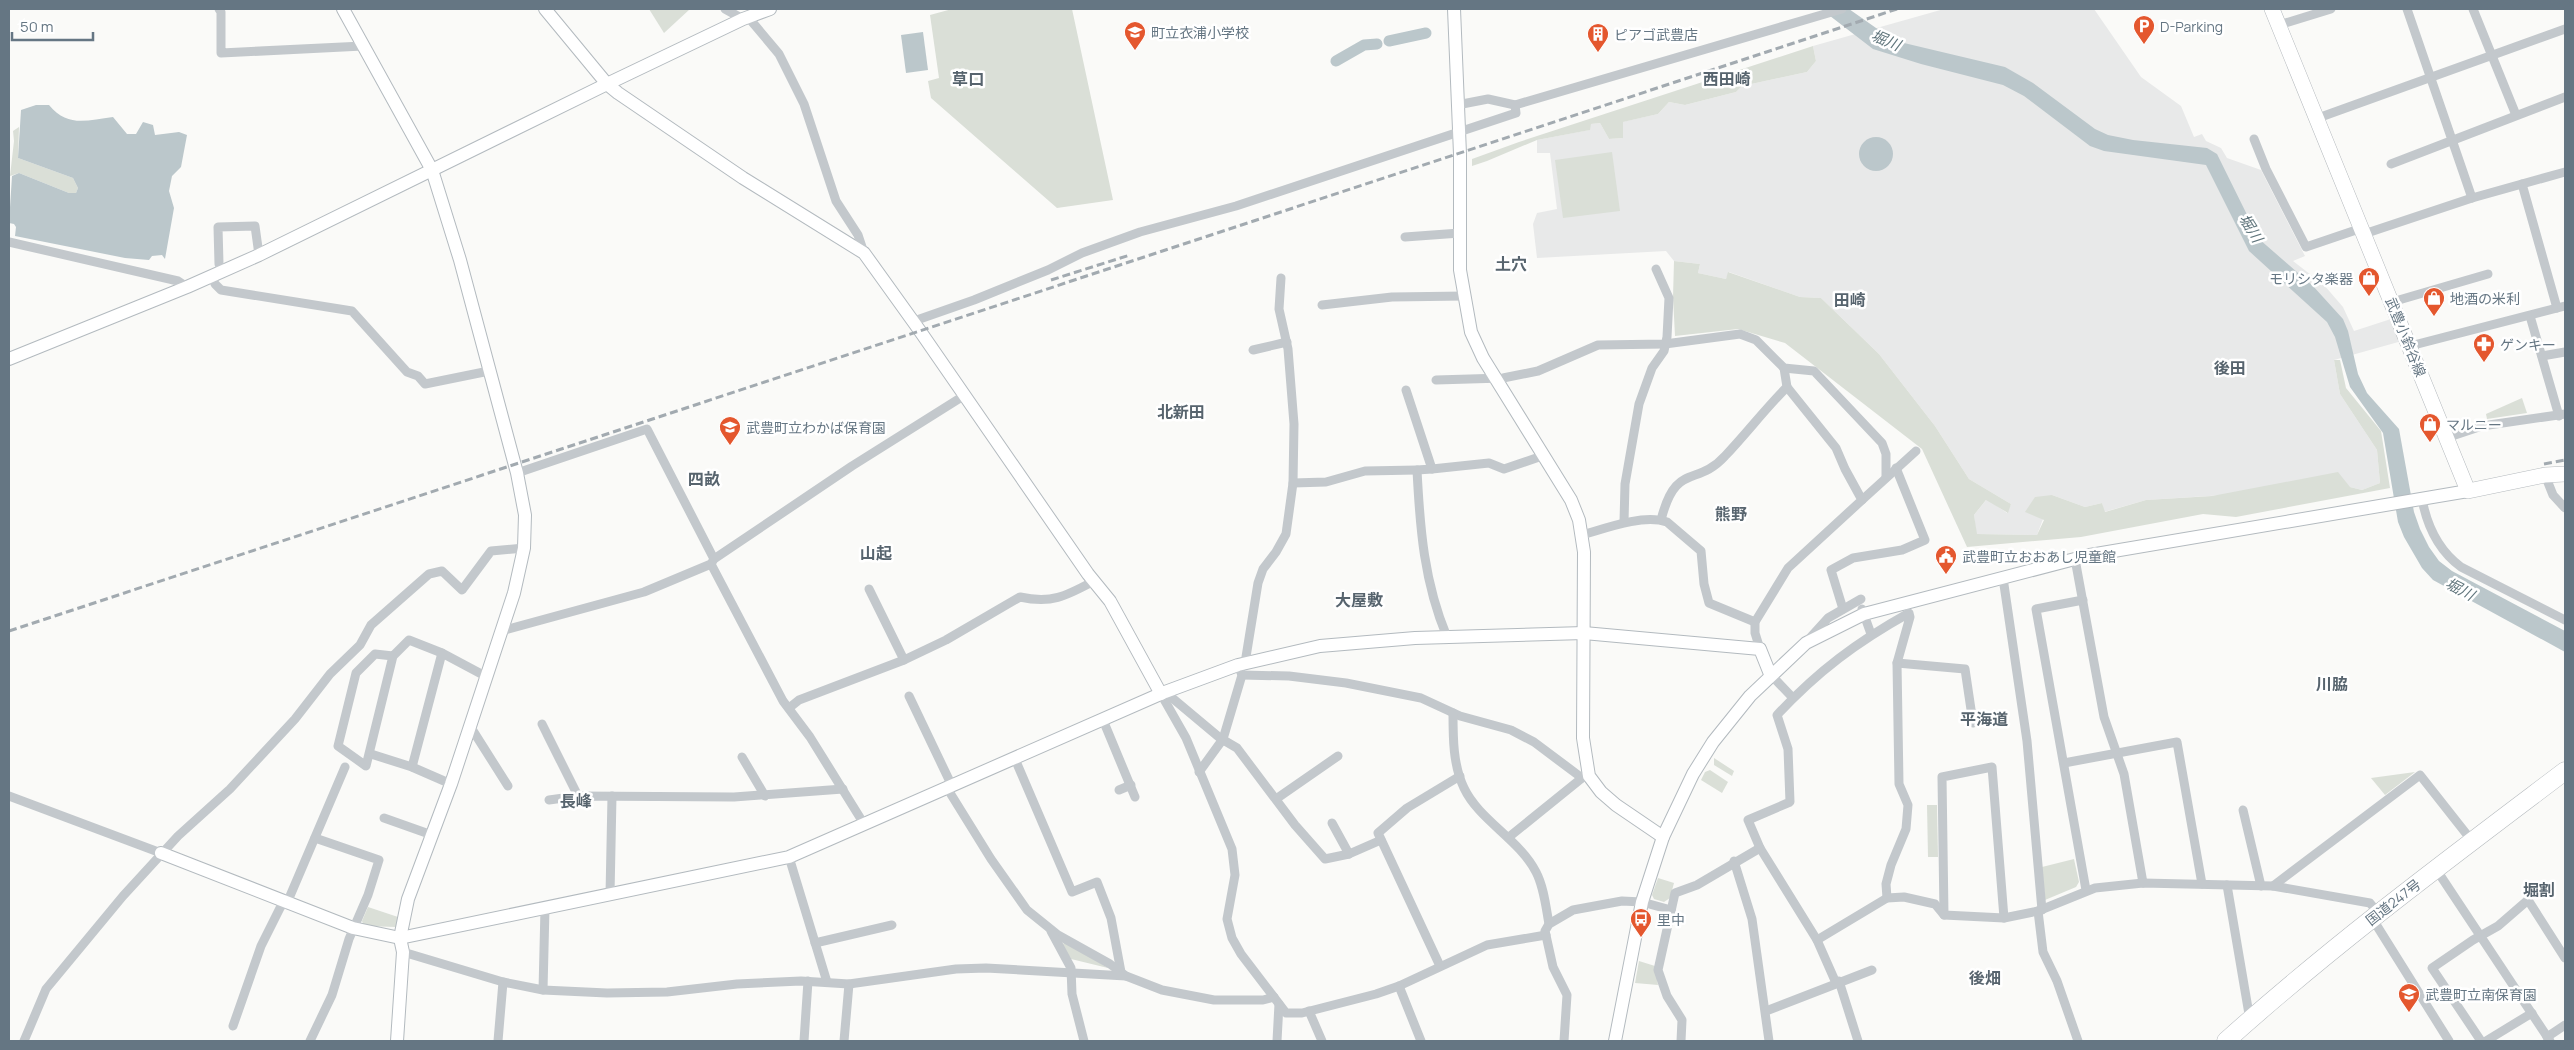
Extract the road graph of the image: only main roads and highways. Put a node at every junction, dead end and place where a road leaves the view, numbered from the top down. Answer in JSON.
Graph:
{"nodes":[{"id":1,"x":2272,"y":9,"type":"edge"},
{"id":2,"x":2565,"y":474,"type":"edge"},
{"id":3,"x":2561,"y":777,"type":"edge"},
{"id":4,"x":2226,"y":1041,"type":"edge"}],
"edges":[{"from":1,"to":2,"type":"main road","name":"武豊小鈴谷線"},
{"from":3,"to":4,"type":"highway","name":"国道247号"}]}
